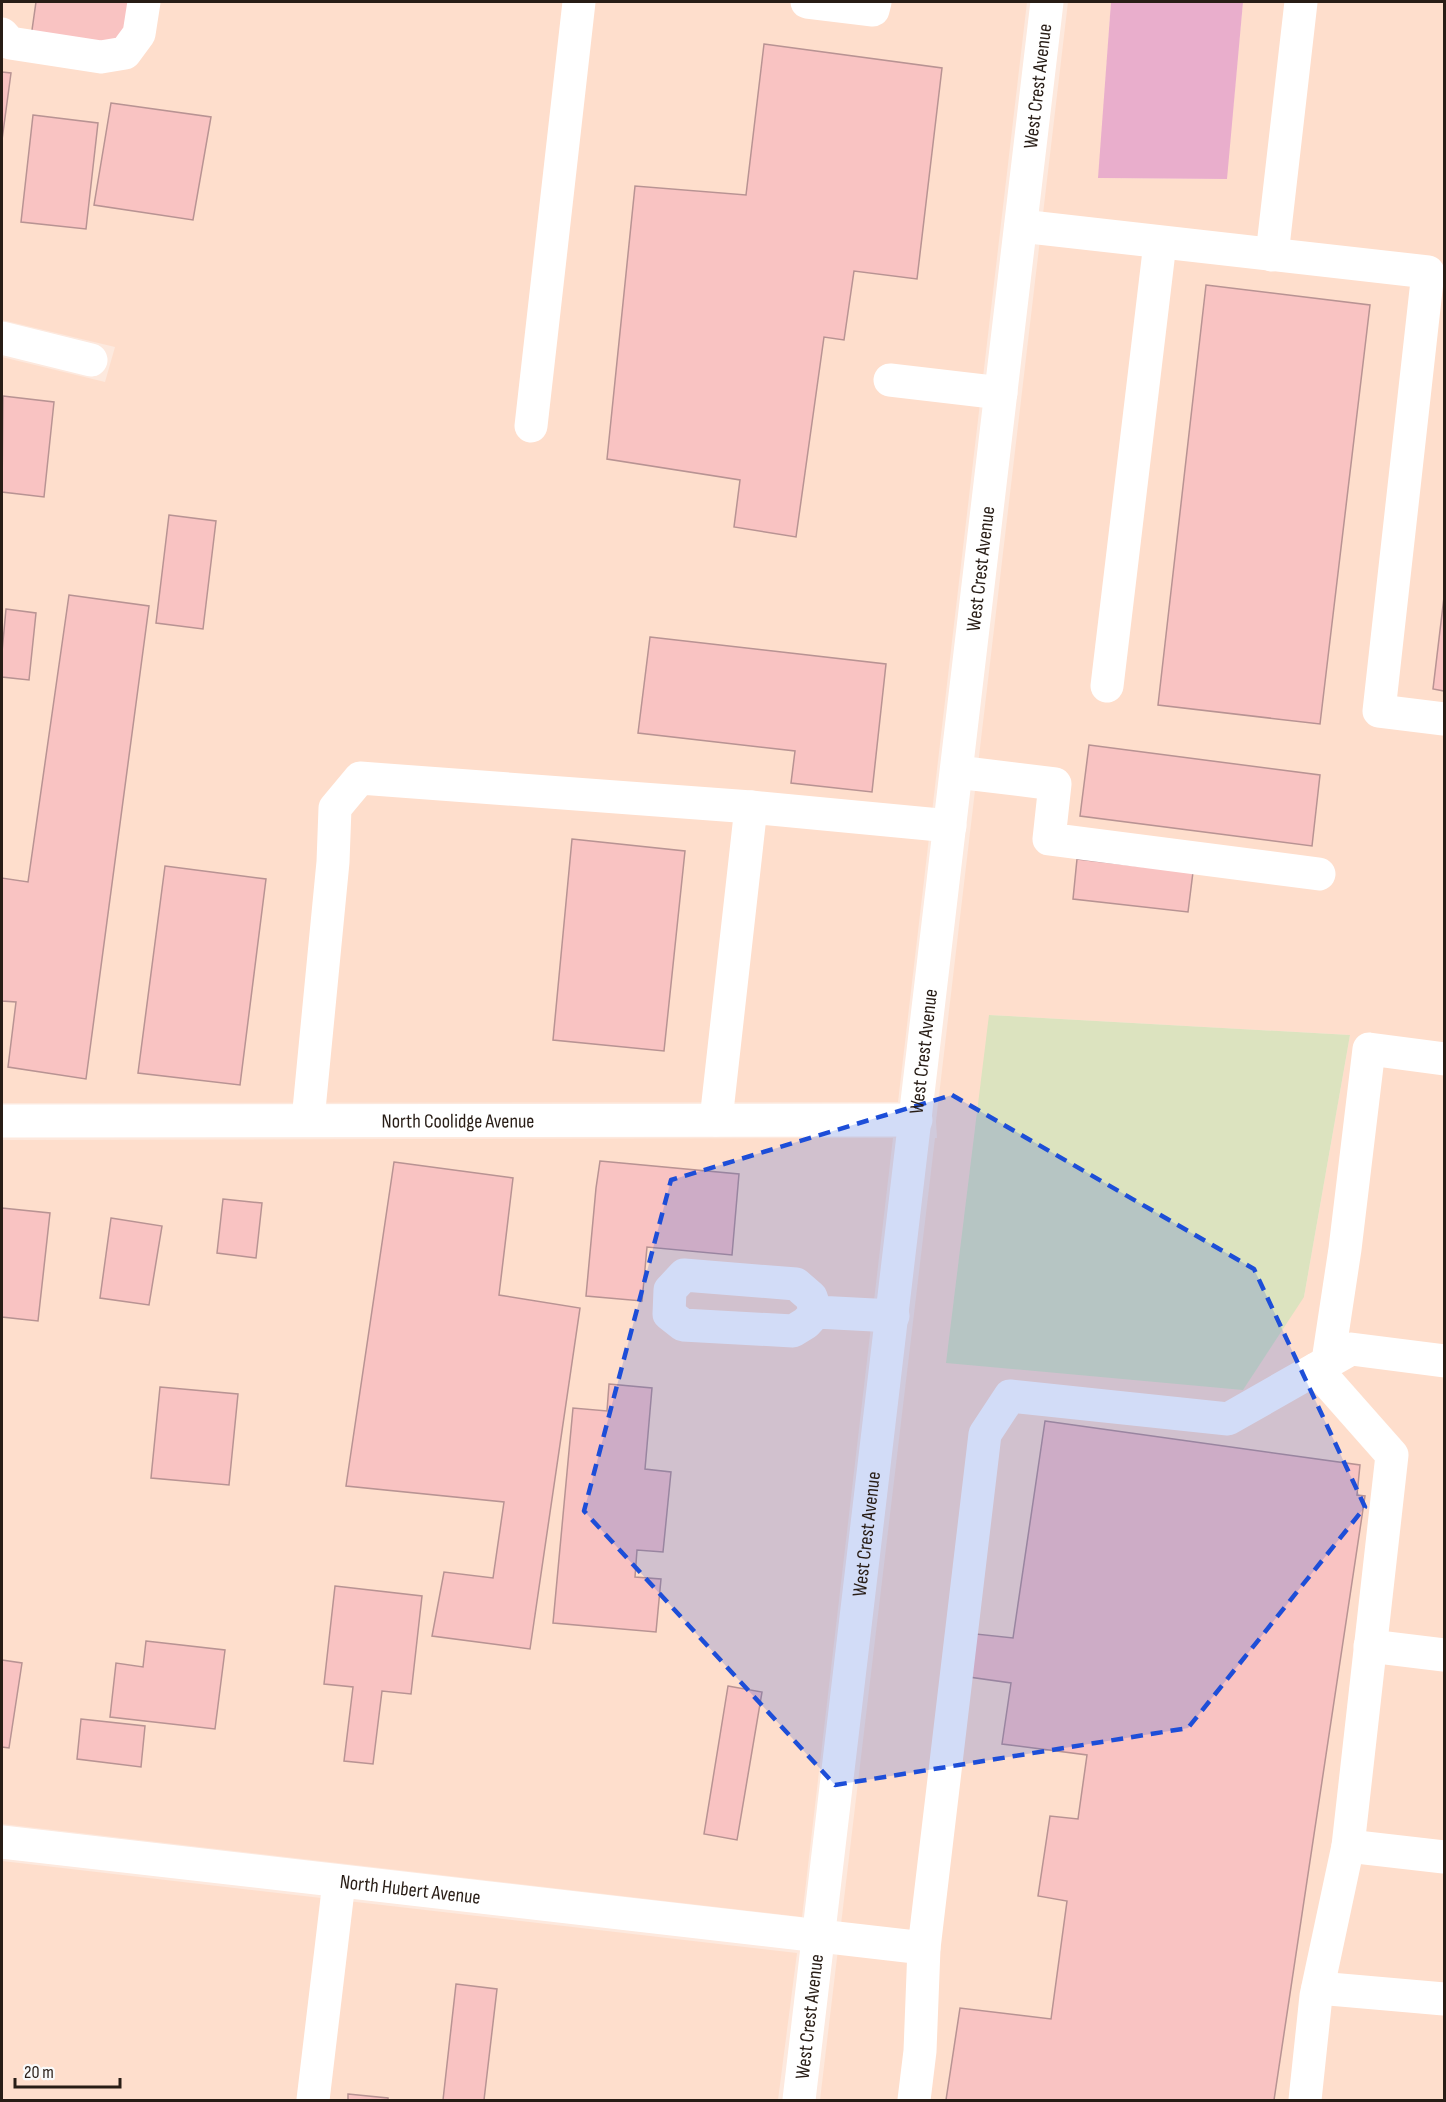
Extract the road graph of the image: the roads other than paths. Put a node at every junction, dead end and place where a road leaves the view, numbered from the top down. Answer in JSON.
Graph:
{"nodes":[{"id":1,"x":144,"y":2,"type":"edge"},
{"id":2,"x":579,"y":2,"type":"edge"},
{"id":3,"x":807,"y":2,"type":"edge"},
{"id":4,"x":874,"y":2,"type":"edge"},
{"id":5,"x":1047,"y":2,"type":"edge"},
{"id":6,"x":1301,"y":2,"type":"edge"},
{"id":7,"x":2,"y":34,"type":"edge"},
{"id":8,"x":1021,"y":226,"type":"junction"},
{"id":9,"x":1160,"y":243,"type":"junction"},
{"id":10,"x":1272,"y":255,"type":"junction"},
{"id":11,"x":2,"y":338,"type":"edge"},
{"id":12,"x":90,"y":360,"type":"dead end"},
{"id":13,"x":890,"y":380,"type":"dead end"},
{"id":14,"x":1001,"y":393,"type":"junction"},
{"id":15,"x":531,"y":426,"type":"dead end"},
{"id":16,"x":1107,"y":686,"type":"dead end"},
{"id":17,"x":1444,"y":719,"type":"edge"},
{"id":18,"x":957,"y":772,"type":"junction"},
{"id":19,"x":751,"y":807,"type":"junction"},
{"id":20,"x":950,"y":826,"type":"junction"},
{"id":21,"x":1319,"y":874,"type":"dead end"},
{"id":22,"x":1444,"y":1059,"type":"edge"},
{"id":23,"x":2,"y":1120,"type":"edge"},
{"id":24,"x":308,"y":1120,"type":"junction"},
{"id":25,"x":716,"y":1120,"type":"junction"},
{"id":26,"x":916,"y":1120,"type":"junction"},
{"id":27,"x":816,"y":1312,"type":"dead end"},
{"id":28,"x":893,"y":1316,"type":"junction"},
{"id":29,"x":1444,"y":1361,"type":"edge"},
{"id":30,"x":1322,"y":1365,"type":"junction"},
{"id":31,"x":1370,"y":1646,"type":"junction"},
{"id":32,"x":1444,"y":1655,"type":"edge"},
{"id":33,"x":2,"y":1842,"type":"edge"},
{"id":34,"x":1348,"y":1846,"type":"junction"},
{"id":35,"x":1444,"y":1857,"type":"edge"},
{"id":36,"x":339,"y":1882,"type":"junction"},
{"id":37,"x":819,"y":1937,"type":"junction"},
{"id":38,"x":924,"y":1948,"type":"junction"},
{"id":39,"x":1318,"y":1988,"type":"junction"},
{"id":40,"x":1444,"y":1999,"type":"edge"},
{"id":41,"x":313,"y":2100,"type":"edge"},
{"id":42,"x":799,"y":2100,"type":"edge"},
{"id":43,"x":914,"y":2100,"type":"edge"},
{"id":44,"x":1305,"y":2100,"type":"edge"}],
"edges":[{"from":1,"to":7,"type":"street"},
{"from":2,"to":15,"type":"street"},
{"from":3,"to":4,"type":"street"},
{"from":5,"to":8,"type":"street","name":"West Crest Avenue"},
{"from":6,"to":10,"type":"street"},
{"from":8,"to":9,"type":"street"},
{"from":8,"to":14,"type":"street","name":"West Crest Avenue"},
{"from":9,"to":10,"type":"street"},
{"from":9,"to":16,"type":"street"},
{"from":10,"to":17,"type":"street"},
{"from":11,"to":12,"type":"street"},
{"from":13,"to":14,"type":"street"},
{"from":14,"to":18,"type":"street","name":"West Crest Avenue"},
{"from":18,"to":20,"type":"street","name":"West Crest Avenue"},
{"from":18,"to":21,"type":"street"},
{"from":19,"to":20,"type":"street"},
{"from":19,"to":24,"type":"street"},
{"from":19,"to":25,"type":"street"},
{"from":20,"to":26,"type":"street","name":"West Crest Avenue"},
{"from":22,"to":30,"type":"street"},
{"from":23,"to":24,"type":"street","name":"North Coolidge Avenue"},
{"from":24,"to":25,"type":"street","name":"North Coolidge Avenue"},
{"from":25,"to":26,"type":"street","name":"North Coolidge Avenue"},
{"from":26,"to":28,"type":"street","name":"West Crest Avenue"},
{"from":27,"to":28,"type":"street"},
{"from":28,"to":37,"type":"street","name":"West Crest Avenue"},
{"from":29,"to":30,"type":"street"},
{"from":30,"to":31,"type":"street"},
{"from":30,"to":38,"type":"street"},
{"from":31,"to":32,"type":"street"},
{"from":31,"to":34,"type":"street"},
{"from":33,"to":36,"type":"street","name":"North Hubert Avenue"},
{"from":34,"to":35,"type":"street"},
{"from":34,"to":39,"type":"street"},
{"from":36,"to":37,"type":"street","name":"North Hubert Avenue"},
{"from":36,"to":41,"type":"street"},
{"from":37,"to":38,"type":"street","name":"North Hubert Avenue"},
{"from":37,"to":42,"type":"street","name":"West Crest Avenue"},
{"from":38,"to":43,"type":"street"},
{"from":39,"to":40,"type":"street"},
{"from":39,"to":44,"type":"street"}]}
